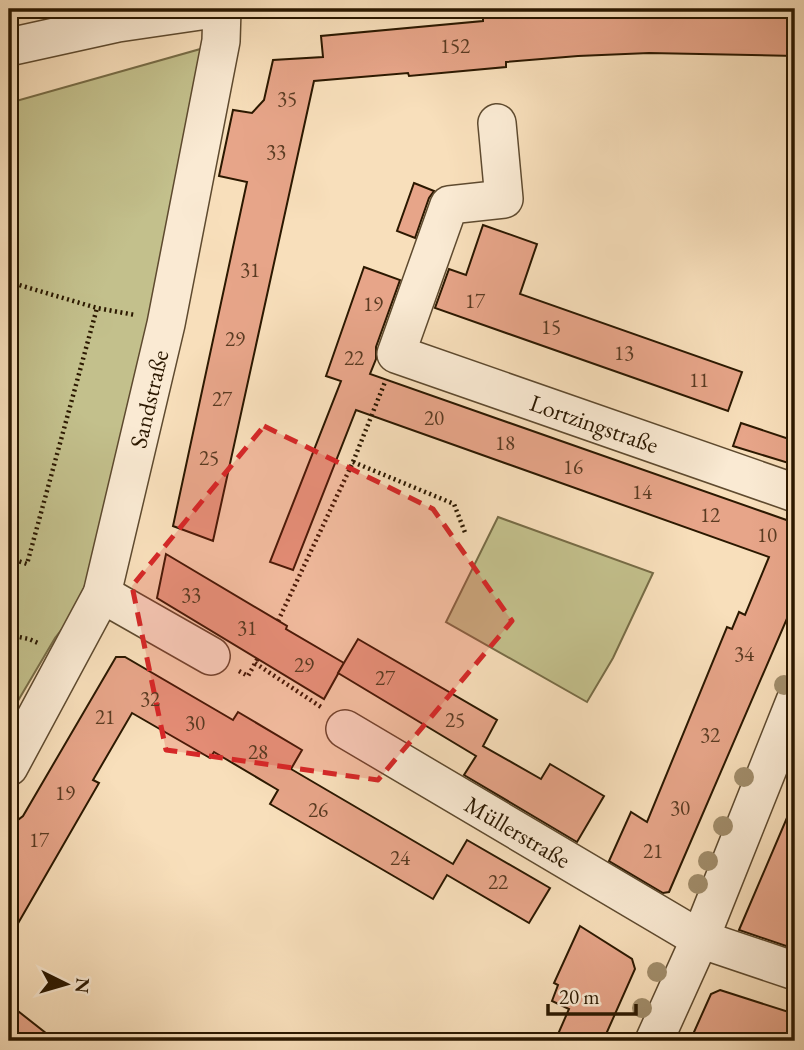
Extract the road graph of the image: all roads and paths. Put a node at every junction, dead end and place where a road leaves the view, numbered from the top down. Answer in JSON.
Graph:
{"nodes":[{"id":1,"x":214,"y":9,"type":"edge"},
{"id":2,"x":222,"y":9,"type":"edge"},
{"id":3,"x":9,"y":47,"type":"edge"},
{"id":4,"x":497,"y":123,"type":"dead end"},
{"id":5,"x":9,"y":282,"type":"edge"},
{"id":6,"x":97,"y":307,"type":"junction"},
{"id":7,"x":166,"y":324,"type":"junction"},
{"id":8,"x":396,"y":354,"type":"junction"},
{"id":9,"x":353,"y":461,"type":"junction"},
{"id":10,"x":795,"y":494,"type":"edge"},
{"id":11,"x":466,"y":535,"type":"dead end"},
{"id":12,"x":9,"y":558,"type":"edge"},
{"id":13,"x":102,"y":594,"type":"junction"},
{"id":14,"x":278,"y":621,"type":"dead end"},
{"id":15,"x":211,"y":656,"type":"dead end"},
{"id":16,"x":256,"y":660,"type":"dead end"},
{"id":17,"x":795,"y":701,"type":"edge"},
{"id":18,"x":345,"y":729,"type":"joint"},
{"id":19,"x":9,"y":767,"type":"edge"},
{"id":20,"x":700,"y":939,"type":"junction"},
{"id":21,"x":795,"y":971,"type":"edge"},
{"id":22,"x":654,"y":1041,"type":"edge"}],
"edges":[{"from":1,"to":3,"type":"street"},
{"from":2,"to":7,"type":"street","name":"Sandstraße"},
{"from":4,"to":8,"type":"street"},
{"from":5,"to":6,"type":"path"},
{"from":6,"to":7,"type":"path"},
{"from":6,"to":12,"type":"path"},
{"from":7,"to":13,"type":"street","name":"Sandstraße"},
{"from":8,"to":9,"type":"path"},
{"from":8,"to":10,"type":"street","name":"Lortzingstraße"},
{"from":9,"to":11,"type":"path"},
{"from":9,"to":14,"type":"path"},
{"from":13,"to":15,"type":"street"},
{"from":13,"to":19,"type":"street","name":"Sandstraße"},
{"from":16,"to":18,"type":"path"},
{"from":17,"to":20,"type":"street"},
{"from":18,"to":20,"type":"street","name":"Müllerstraße"},
{"from":20,"to":21,"type":"street","name":"Müllerstraße"},
{"from":20,"to":22,"type":"street"}]}
